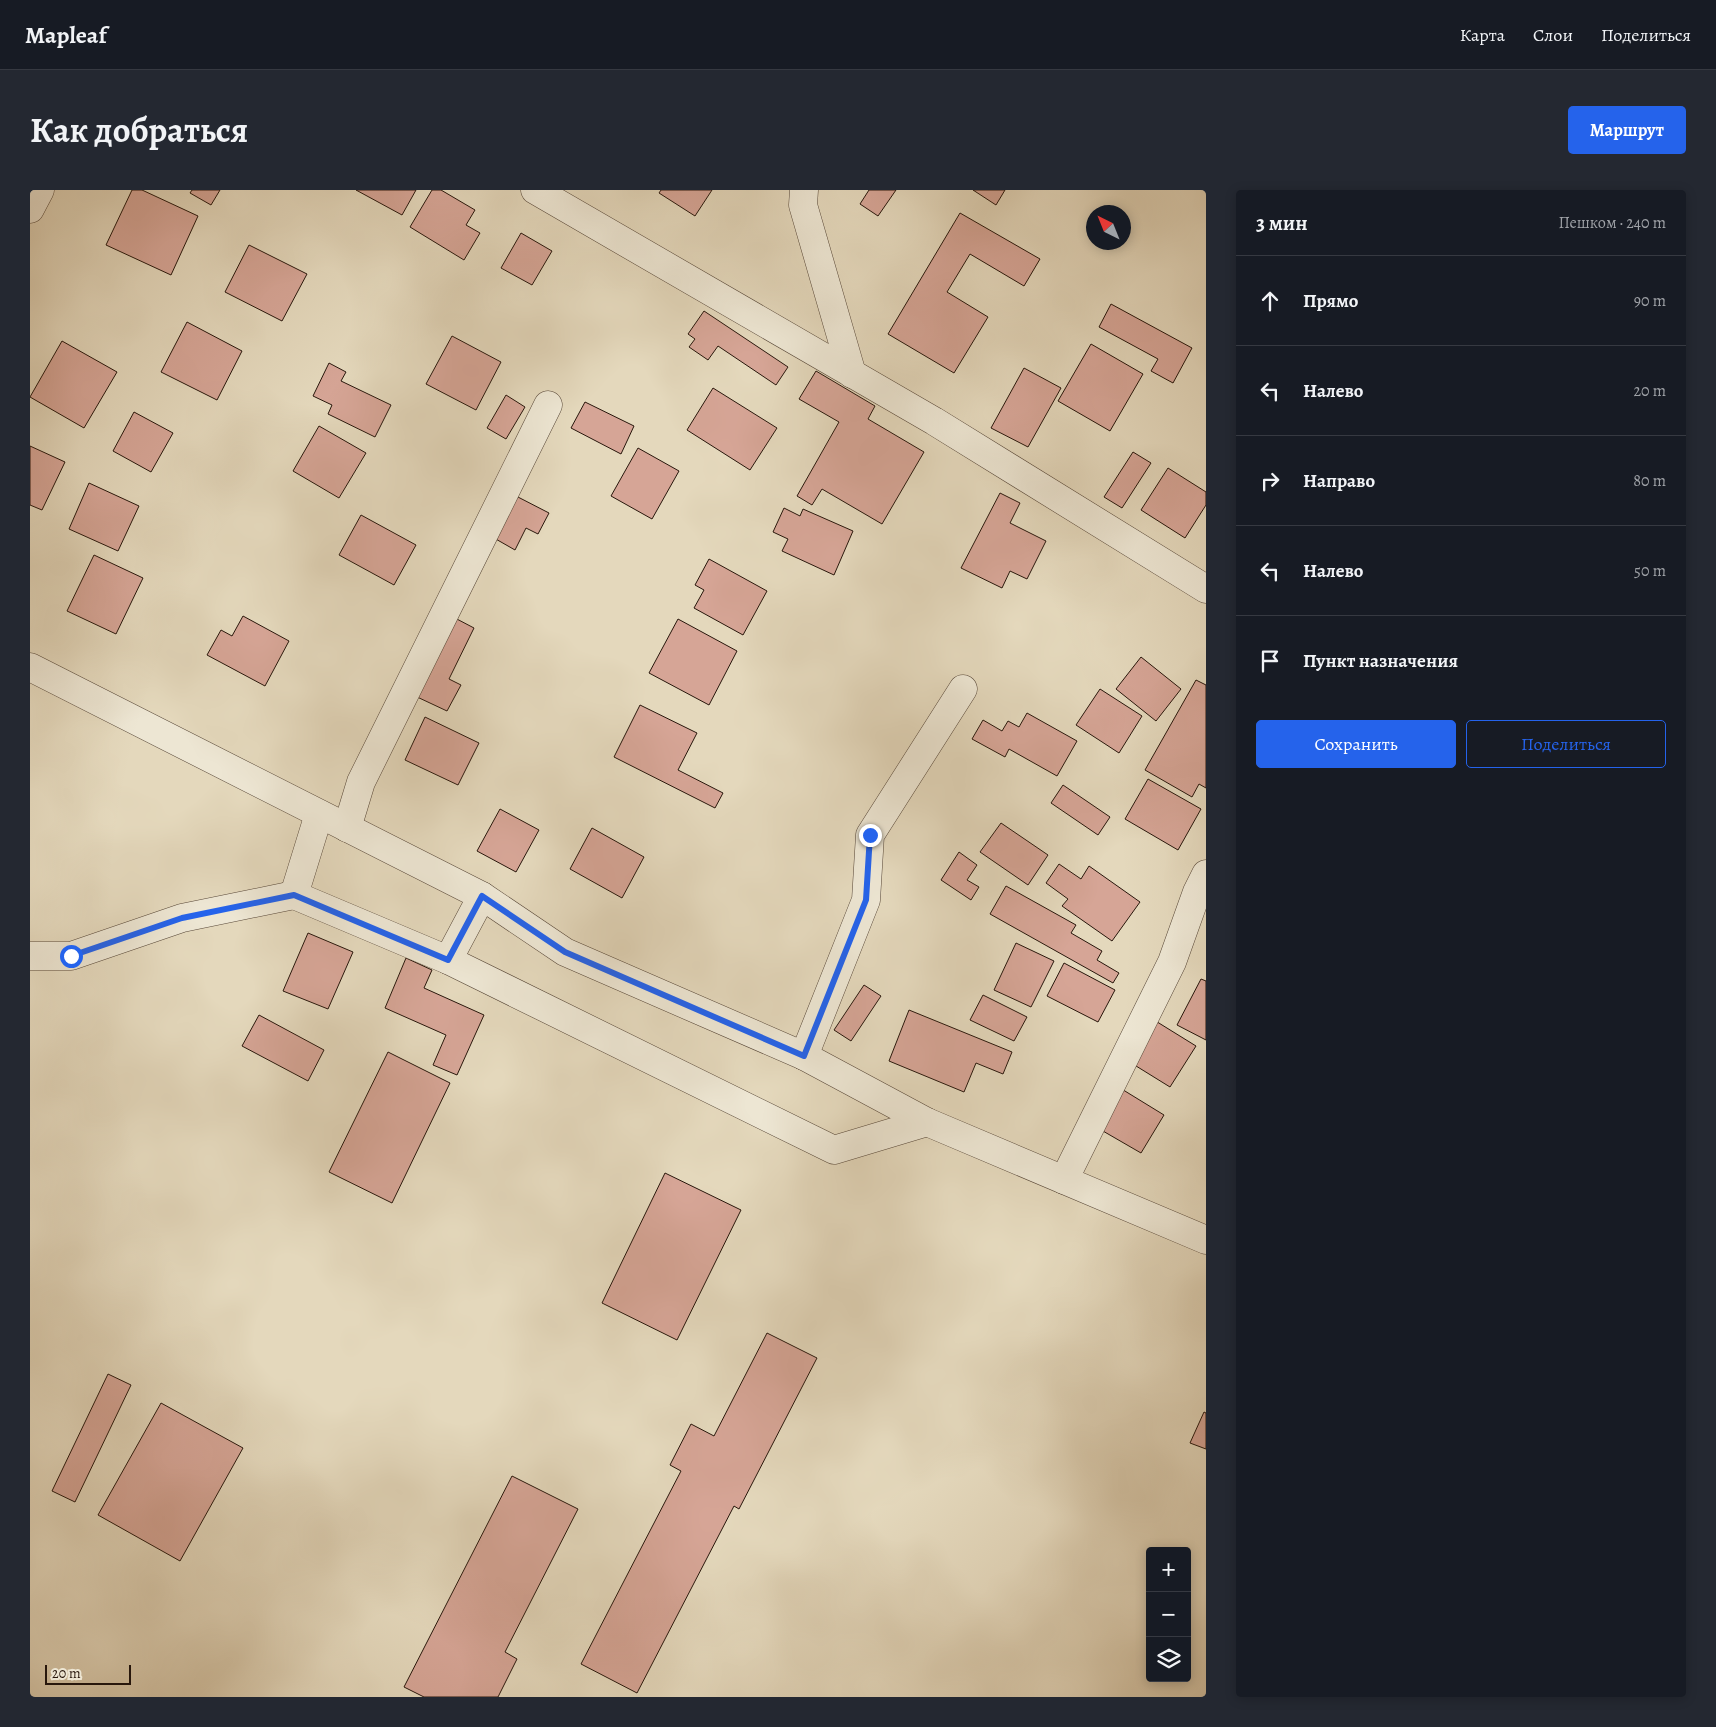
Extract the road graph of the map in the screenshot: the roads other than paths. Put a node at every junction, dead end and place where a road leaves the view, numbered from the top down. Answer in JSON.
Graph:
{"nodes":[{"id":1,"x":40,"y":190,"type":"edge"},
{"id":2,"x":535,"y":190,"type":"edge"},
{"id":3,"x":804,"y":190,"type":"edge"},
{"id":4,"x":30,"y":210,"type":"edge"},
{"id":5,"x":852,"y":374,"type":"junction"},
{"id":6,"x":548,"y":405,"type":"dead end"},
{"id":7,"x":1206,"y":589,"type":"edge"},
{"id":8,"x":30,"y":667,"type":"edge"},
{"id":9,"x":963,"y":689,"type":"dead end"},
{"id":10,"x":319,"y":814,"type":"junction"},
{"id":11,"x":347,"y":828,"type":"junction"},
{"id":12,"x":1206,"y":874,"type":"edge"},
{"id":13,"x":294,"y":895,"type":"junction"},
{"id":14,"x":482,"y":896,"type":"junction"},
{"id":15,"x":30,"y":956,"type":"edge"},
{"id":16,"x":448,"y":960,"type":"junction"},
{"id":17,"x":804,"y":1056,"type":"junction"},
{"id":18,"x":926,"y":1122,"type":"junction"},
{"id":19,"x":1064,"y":1180,"type":"junction"},
{"id":20,"x":1206,"y":1240,"type":"edge"}],
"edges":[{"from":1,"to":4,"type":"street"},
{"from":2,"to":5,"type":"street"},
{"from":3,"to":5,"type":"street"},
{"from":5,"to":7,"type":"street"},
{"from":6,"to":11,"type":"street"},
{"from":8,"to":10,"type":"street"},
{"from":9,"to":17,"type":"street"},
{"from":10,"to":11,"type":"street"},
{"from":10,"to":13,"type":"street"},
{"from":11,"to":14,"type":"street"},
{"from":12,"to":19,"type":"street"},
{"from":13,"to":15,"type":"street"},
{"from":13,"to":16,"type":"street"},
{"from":14,"to":16,"type":"street"},
{"from":14,"to":17,"type":"street"},
{"from":16,"to":18,"type":"street"},
{"from":17,"to":18,"type":"street"},
{"from":18,"to":19,"type":"street"},
{"from":19,"to":20,"type":"street"}]}
